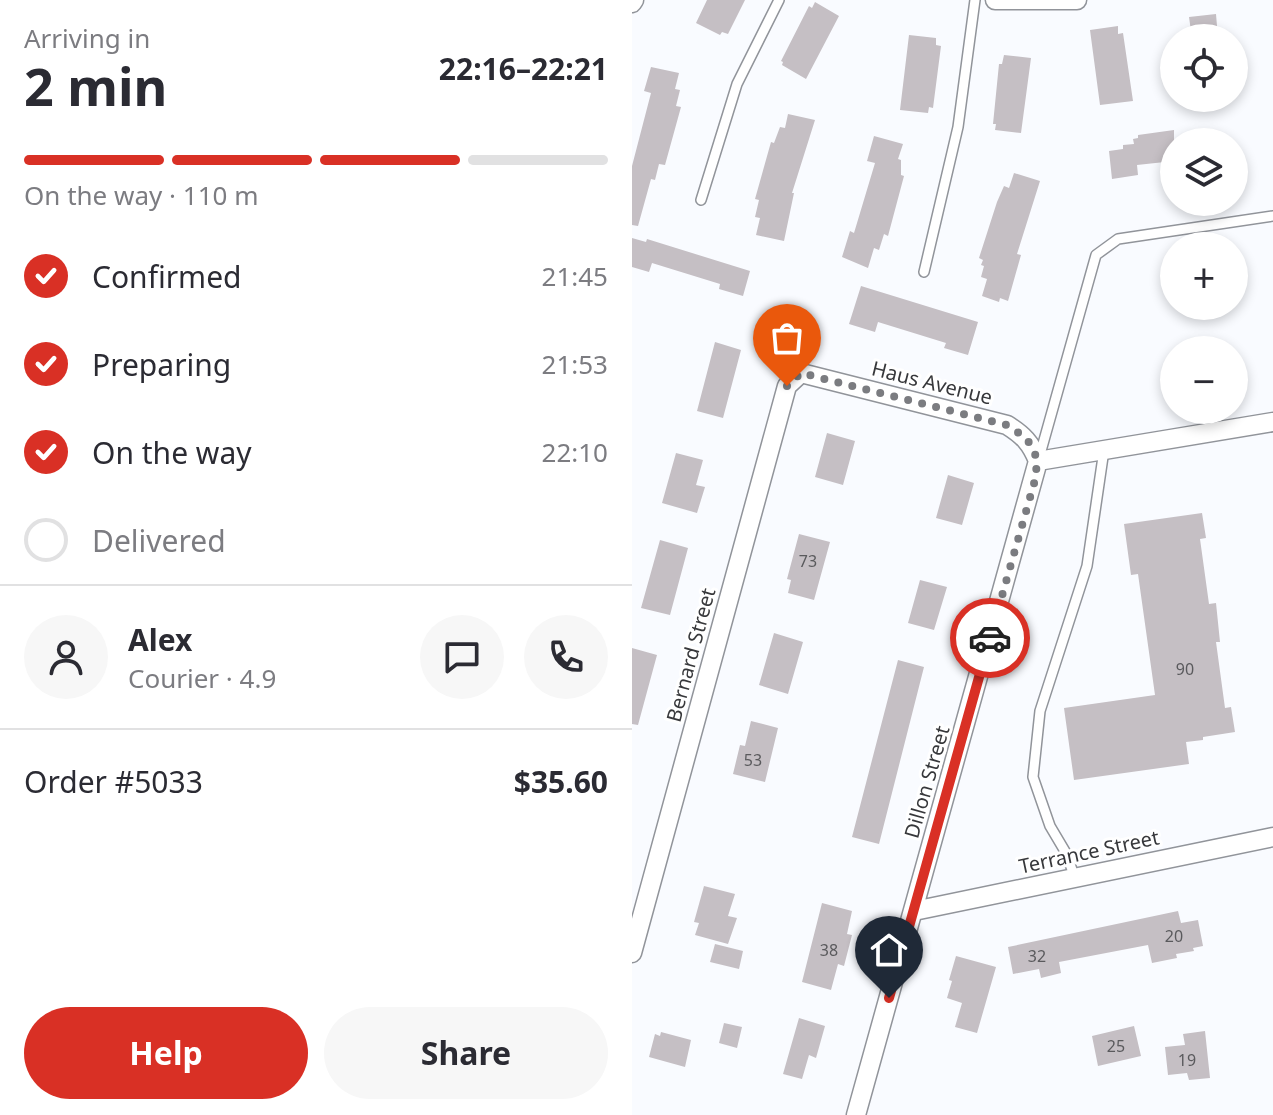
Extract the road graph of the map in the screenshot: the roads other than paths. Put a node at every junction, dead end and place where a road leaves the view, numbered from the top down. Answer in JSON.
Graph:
{"nodes":[{"id":1,"x":779,"y":0,"type":"edge"},
{"id":2,"x":975,"y":0,"type":"edge"},
{"id":3,"x":995,"y":0,"type":"edge"},
{"id":4,"x":1077,"y":0,"type":"edge"},
{"id":5,"x":701,"y":200,"type":"dead end"},
{"id":6,"x":1273,"y":216,"type":"edge"},
{"id":7,"x":924,"y":272,"type":"dead end"},
{"id":8,"x":801,"y":373,"type":"joint"},
{"id":9,"x":1273,"y":422,"type":"edge"},
{"id":10,"x":1104,"y":450,"type":"junction"},
{"id":11,"x":1038,"y":461,"type":"junction"},
{"id":12,"x":1273,"y":837,"type":"edge"},
{"id":13,"x":1075,"y":878,"type":"junction"},
{"id":14,"x":914,"y":911,"type":"junction"},
{"id":15,"x":632,"y":953,"type":"edge"},
{"id":16,"x":856,"y":1115,"type":"edge"}],
"edges":[{"from":1,"to":5,"type":"lane"},
{"from":2,"to":7,"type":"lane"},
{"from":3,"to":4,"type":"street"},
{"from":6,"to":11,"type":"lane"},
{"from":8,"to":11,"type":"street","name":"Haus Avenue"},
{"from":8,"to":15,"type":"street","name":"Bernard Street"},
{"from":9,"to":10,"type":"street"},
{"from":10,"to":11,"type":"street"},
{"from":10,"to":13,"type":"lane"},
{"from":11,"to":14,"type":"street","name":"Dillon Street"},
{"from":12,"to":13,"type":"street","name":"Terrance Street"},
{"from":13,"to":14,"type":"street","name":"Terrance Street"},
{"from":14,"to":16,"type":"street","name":"Dillon Street"}]}
